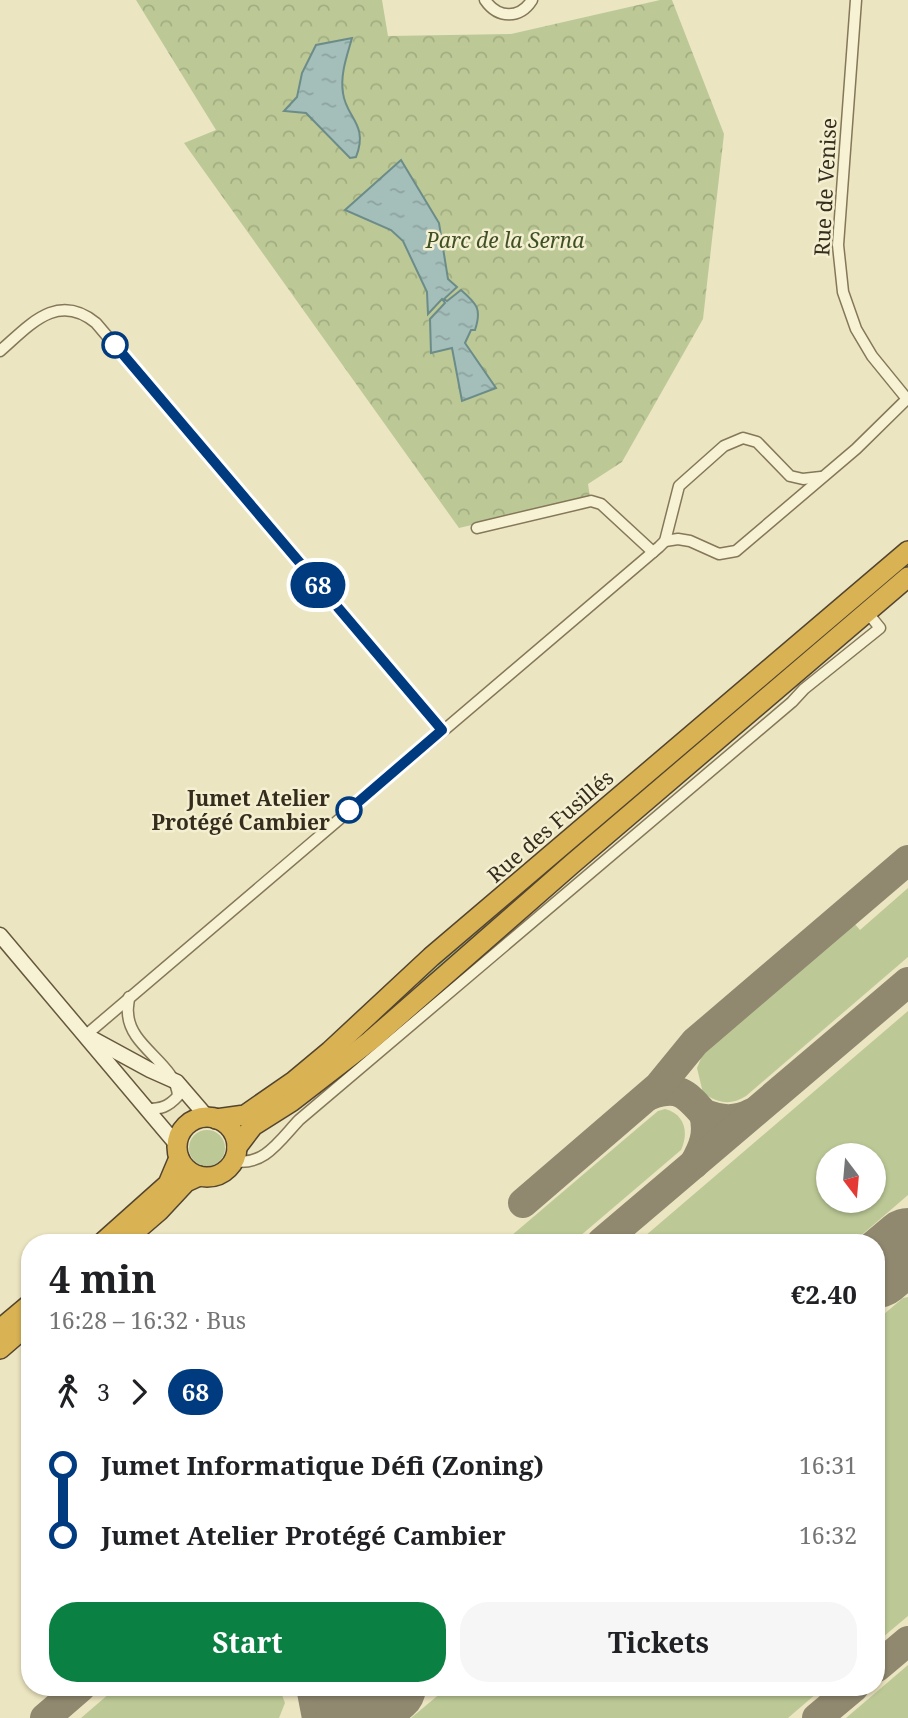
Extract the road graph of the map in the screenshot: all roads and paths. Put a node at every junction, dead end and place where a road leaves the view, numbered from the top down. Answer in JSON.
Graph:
{"nodes":[{"id":1,"x":485,"y":0,"type":"edge"},
{"id":2,"x":533,"y":0,"type":"edge"},
{"id":3,"x":856,"y":0,"type":"edge"},
{"id":4,"x":0,"y":351,"type":"edge"},
{"id":5,"x":908,"y":399,"type":"edge"},
{"id":6,"x":821,"y":477,"type":"junction"},
{"id":7,"x":477,"y":528,"type":"dead end"},
{"id":8,"x":665,"y":541,"type":"junction"},
{"id":9,"x":908,"y":551,"type":"edge"},
{"id":10,"x":653,"y":552,"type":"junction"},
{"id":11,"x":908,"y":577,"type":"edge"},
{"id":12,"x":867,"y":612,"type":"junction"},
{"id":13,"x":442,"y":730,"type":"junction"},
{"id":14,"x":0,"y":935,"type":"edge"},
{"id":15,"x":129,"y":997,"type":"junction"},
{"id":16,"x":86,"y":1035,"type":"junction"},
{"id":17,"x":177,"y":1082,"type":"junction"},
{"id":18,"x":147,"y":1109,"type":"junction"},
{"id":19,"x":212,"y":1118,"type":"junction"},
{"id":20,"x":178,"y":1151,"type":"junction"},
{"id":21,"x":235,"y":1154,"type":"junction"},
{"id":22,"x":199,"y":1176,"type":"junction"},
{"id":23,"x":159,"y":1211,"type":"junction"},
{"id":24,"x":112,"y":1234,"type":"edge"},
{"id":25,"x":132,"y":1234,"type":"edge"},
{"id":26,"x":139,"y":1234,"type":"edge"},
{"id":27,"x":21,"y":1312,"type":"edge"},
{"id":28,"x":0,"y":1329,"type":"edge"},
{"id":29,"x":21,"y":1331,"type":"edge"},
{"id":30,"x":0,"y":1349,"type":"edge"}],
"edges":[{"from":1,"to":2,"type":"street"},
{"from":3,"to":5,"type":"street","name":"Rue de Venise"},
{"from":4,"to":13,"type":"street"},
{"from":5,"to":6,"type":"street"},
{"from":6,"to":8,"type":"street"},
{"from":6,"to":8,"type":"street"},
{"from":7,"to":10,"type":"street"},
{"from":8,"to":10,"type":"street"},
{"from":9,"to":19,"type":"highway","name":"Rue des Fusillés"},
{"from":10,"to":13,"type":"street"},
{"from":11,"to":12,"type":"highway","name":"Rue des Fusillés"},
{"from":12,"to":21,"type":"highway","name":"Rue des Fusillés"},
{"from":12,"to":21,"type":"street"},
{"from":13,"to":15,"type":"street"},
{"from":14,"to":16,"type":"street"},
{"from":15,"to":16,"type":"street"},
{"from":15,"to":17,"type":"street"},
{"from":16,"to":17,"type":"street"},
{"from":16,"to":18,"type":"street"},
{"from":17,"to":18,"type":"street"},
{"from":17,"to":19,"type":"street"},
{"from":18,"to":20,"type":"street"},
{"from":19,"to":20,"type":"highway"},
{"from":19,"to":21,"type":"highway"},
{"from":20,"to":22,"type":"highway"},
{"from":20,"to":24,"type":"highway"},
{"from":21,"to":22,"type":"highway"},
{"from":22,"to":23,"type":"highway"},
{"from":23,"to":25,"type":"highway"},
{"from":23,"to":26,"type":"highway"},
{"from":27,"to":28,"type":"highway"},
{"from":29,"to":30,"type":"highway"}]}
